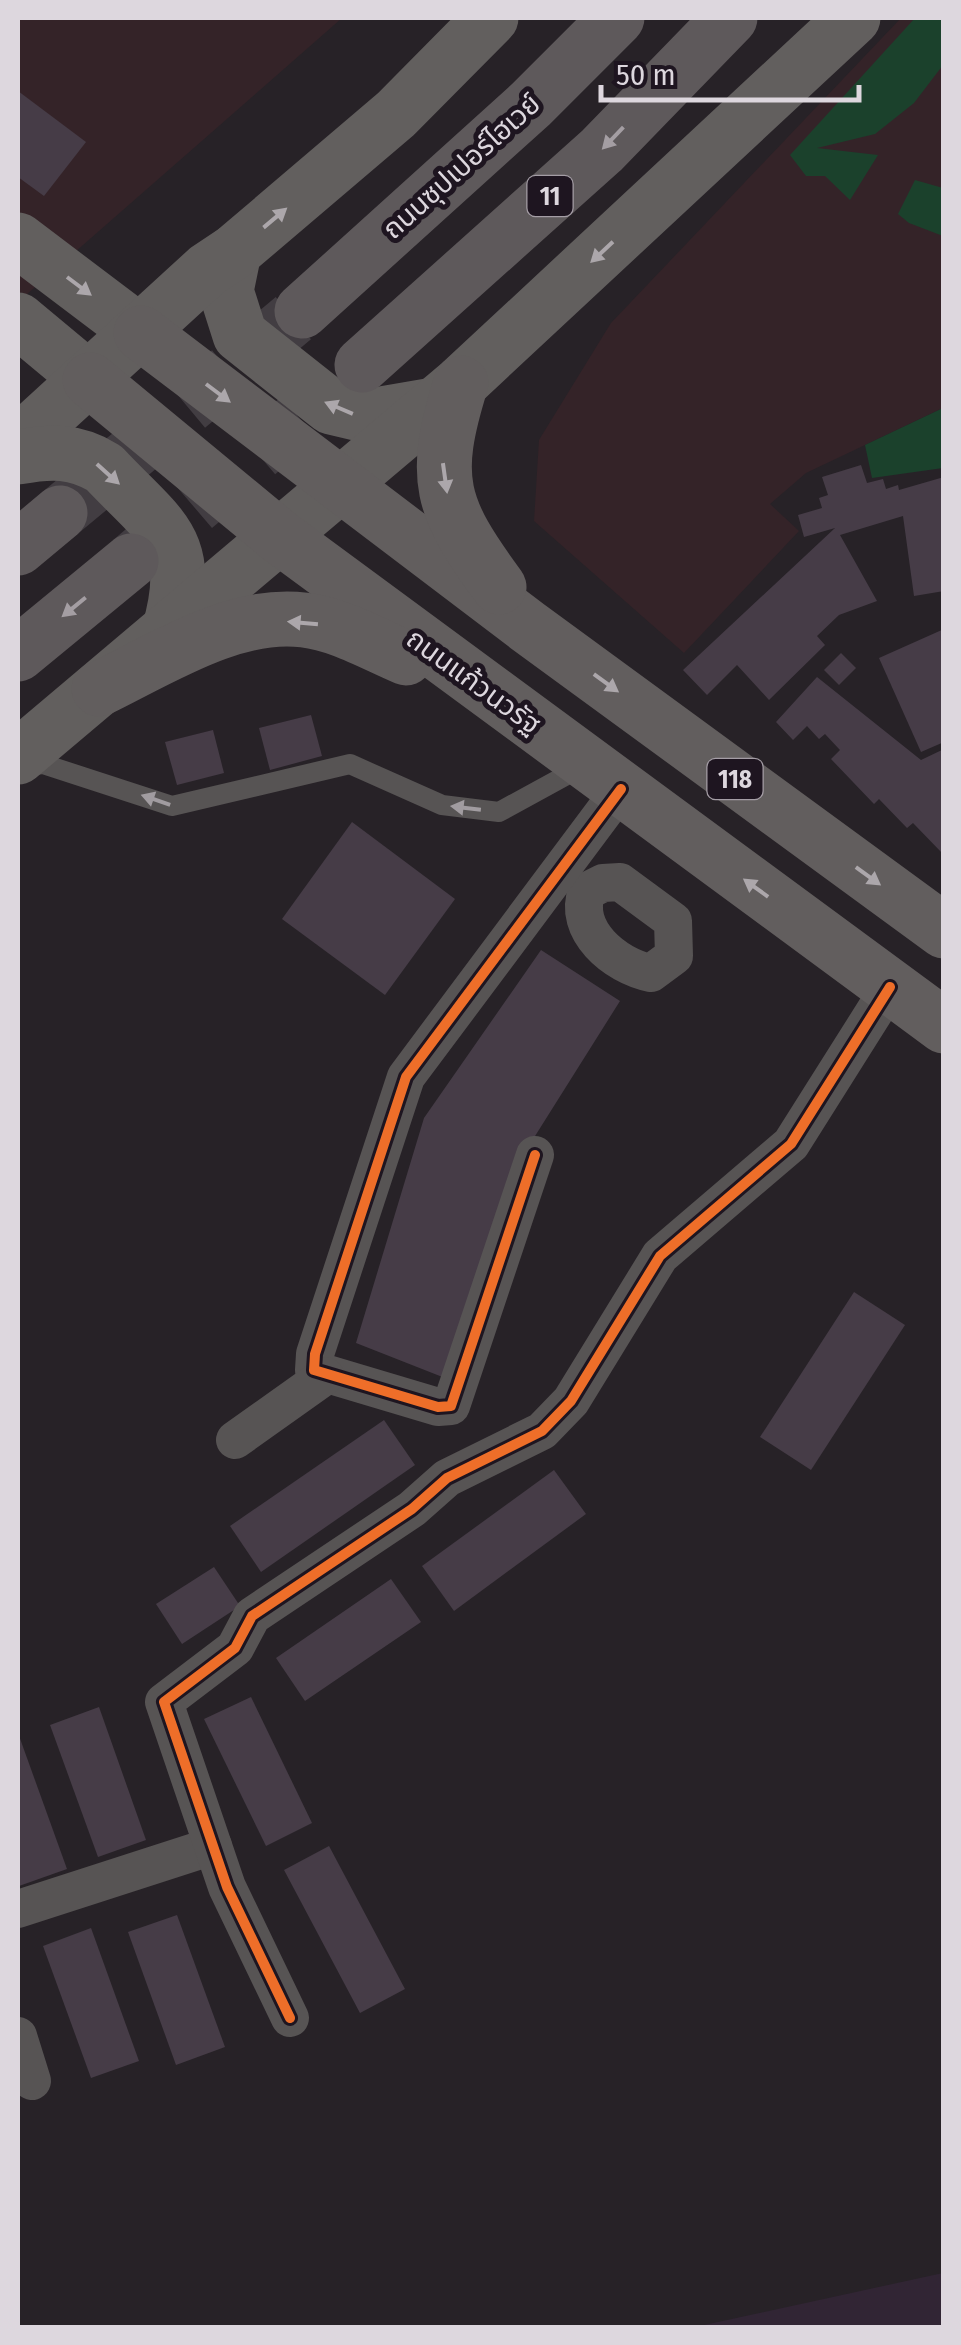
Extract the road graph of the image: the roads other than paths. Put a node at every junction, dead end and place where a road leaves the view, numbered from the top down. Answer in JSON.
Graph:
{"nodes":[{"id":1,"x":491,"y":18,"type":"edge"},
{"id":2,"x":617,"y":18,"type":"edge"},
{"id":3,"x":730,"y":18,"type":"edge"},
{"id":4,"x":853,"y":18,"type":"edge"},
{"id":5,"x":18,"y":240,"type":"edge"},
{"id":6,"x":234,"y":252,"type":"junction"},
{"id":7,"x":302,"y":310,"type":"tunnel mouth"},
{"id":8,"x":18,"y":320,"type":"edge"},
{"id":9,"x":141,"y":334,"type":"junction"},
{"id":10,"x":362,"y":364,"type":"dead end"},
{"id":11,"x":90,"y":380,"type":"junction"},
{"id":12,"x":447,"y":394,"type":"junction"},
{"id":13,"x":18,"y":443,"type":"edge"},
{"id":14,"x":18,"y":457,"type":"edge"},
{"id":15,"x":340,"y":486,"type":"junction"},
{"id":16,"x":60,"y":513,"type":"tunnel mouth"},
{"id":17,"x":280,"y":537,"type":"junction"},
{"id":18,"x":18,"y":548,"type":"edge"},
{"id":19,"x":131,"y":560,"type":"tunnel mouth"},
{"id":20,"x":527,"y":626,"type":"junction"},
{"id":21,"x":169,"y":631,"type":"junction"},
{"id":22,"x":18,"y":654,"type":"edge"},
{"id":23,"x":99,"y":690,"type":"junction"},
{"id":24,"x":491,"y":694,"type":"junction"},
{"id":25,"x":18,"y":757,"type":"edge"},
{"id":26,"x":18,"y":768,"type":"edge"},
{"id":27,"x":604,"y":776,"type":"junction"},
{"id":28,"x":944,"y":931,"type":"edge"},
{"id":29,"x":890,"y":987,"type":"junction"},
{"id":30,"x":944,"y":1026,"type":"edge"},
{"id":31,"x":535,"y":1155,"type":"dead end"},
{"id":32,"x":326,"y":1376,"type":"junction"},
{"id":33,"x":234,"y":1440,"type":"dead end"},
{"id":34,"x":213,"y":1846,"type":"junction"},
{"id":35,"x":18,"y":1909,"type":"edge"},
{"id":36,"x":290,"y":2018,"type":"dead end"},
{"id":37,"x":18,"y":2036,"type":"edge"},
{"id":38,"x":32,"y":2081,"type":"dead end"}],
"edges":[{"from":6,"to":1,"type":"main road","one_way":true},
{"from":2,"to":7,"type":"highway","name":"ถนนซุปเปอร์ไฮเวย์"},
{"from":3,"to":10,"type":"highway","number":"11","one_way":true},
{"from":4,"to":12,"type":"main road","one_way":true},
{"from":5,"to":9,"type":"main road","one_way":true},
{"from":6,"to":9,"type":"main road"},
{"from":12,"to":6,"type":"main road","one_way":true},
{"from":8,"to":11,"type":"main road","name":"ถนนแก้วนวรัฐ"},
{"from":9,"to":11,"type":"main road"},
{"from":9,"to":15,"type":"main road","number":"118","one_way":true},
{"from":11,"to":13,"type":"main road"},
{"from":11,"to":17,"type":"main road","name":"ถนนแก้วนวรัฐ"},
{"from":12,"to":15,"type":"main road"},
{"from":12,"to":20,"type":"main road","one_way":true},
{"from":14,"to":21,"type":"main road","one_way":true},
{"from":15,"to":17,"type":"main road"},
{"from":15,"to":20,"type":"main road","number":"118"},
{"from":16,"to":18,"type":"highway"},
{"from":17,"to":21,"type":"main road"},
{"from":17,"to":24,"type":"main road","name":"ถนนแก้วนวรัฐ"},
{"from":19,"to":22,"type":"highway","one_way":true},
{"from":20,"to":28,"type":"main road","number":"118","one_way":true},
{"from":21,"to":23,"type":"main road"},
{"from":24,"to":23,"type":"main road","one_way":true},
{"from":23,"to":25,"type":"main road"},
{"from":24,"to":27,"type":"main road","name":"ถนนแก้วนวรัฐ"},
{"from":27,"to":26,"type":"lane","one_way":true},
{"from":29,"to":27,"type":"main road","name":"ถนนแก้วนวรัฐ","one_way":true},
{"from":27,"to":32,"type":"street"},
{"from":29,"to":30,"type":"main road","name":"ถนนแก้วนวรัฐ"},
{"from":29,"to":34,"type":"street"},
{"from":31,"to":32,"type":"street"},
{"from":32,"to":33,"type":"street"},
{"from":34,"to":35,"type":"street"},
{"from":34,"to":36,"type":"street"},
{"from":37,"to":38,"type":"street"}]}
